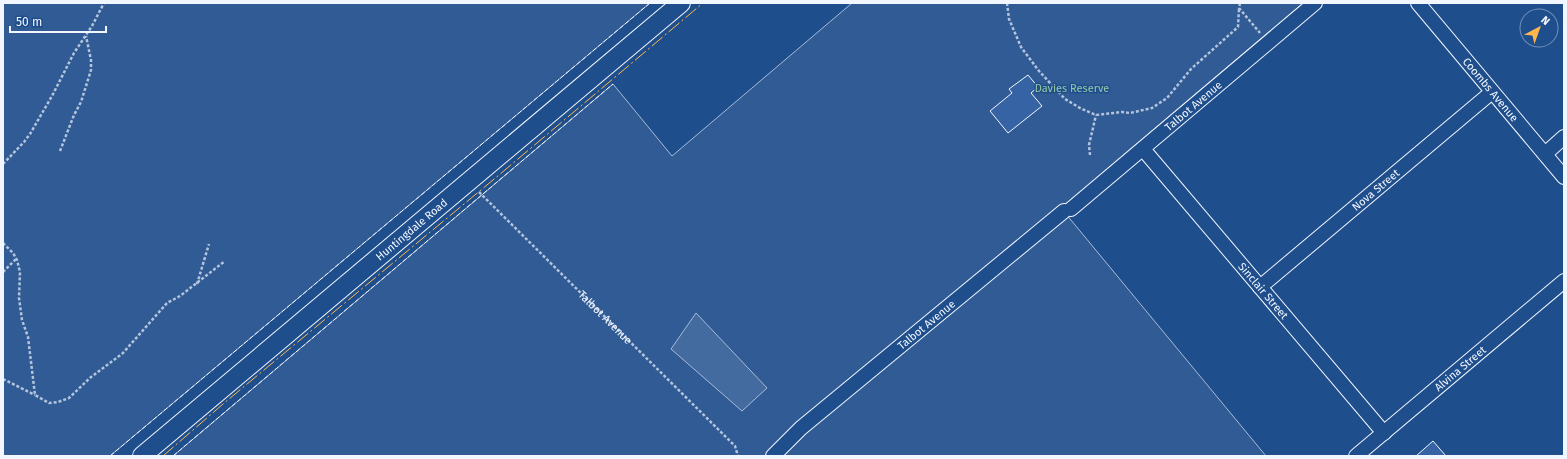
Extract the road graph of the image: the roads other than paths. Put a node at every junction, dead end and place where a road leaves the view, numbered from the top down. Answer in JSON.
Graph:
{"nodes":[{"id":1,"x":681,"y":3,"type":"edge"},
{"id":2,"x":1315,"y":3,"type":"edge"},
{"id":3,"x":1421,"y":4,"type":"edge"},
{"id":4,"x":1492,"y":92,"type":"junction"},
{"id":5,"x":1564,"y":137,"type":"edge"},
{"id":6,"x":1143,"y":148,"type":"junction"},
{"id":7,"x":1545,"y":154,"type":"junction"},
{"id":8,"x":1564,"y":177,"type":"edge"},
{"id":9,"x":1564,"y":281,"type":"edge"},
{"id":10,"x":1260,"y":287,"type":"junction"},
{"id":11,"x":1384,"y":433,"type":"junction"},
{"id":12,"x":142,"y":456,"type":"edge"},
{"id":13,"x":773,"y":456,"type":"edge"},
{"id":14,"x":1356,"y":456,"type":"edge"}],
"edges":[{"from":1,"to":12,"type":"main road","name":"Huntingdale Road"},
{"from":2,"to":6,"type":"street","name":"Talbot Avenue"},
{"from":3,"to":4,"type":"street","name":"Coombs Avenue"},
{"from":4,"to":7,"type":"street","name":"Coombs Avenue"},
{"from":4,"to":10,"type":"street","name":"Nova Street"},
{"from":5,"to":7,"type":"street"},
{"from":6,"to":10,"type":"street","name":"Sinclair Street"},
{"from":6,"to":13,"type":"street","name":"Talbot Avenue"},
{"from":7,"to":8,"type":"street","name":"Coombs Avenue"},
{"from":9,"to":11,"type":"street","name":"Alvina Street"},
{"from":10,"to":11,"type":"street","name":"Sinclair Street"},
{"from":11,"to":14,"type":"street","name":"Alvina Street"}]}
